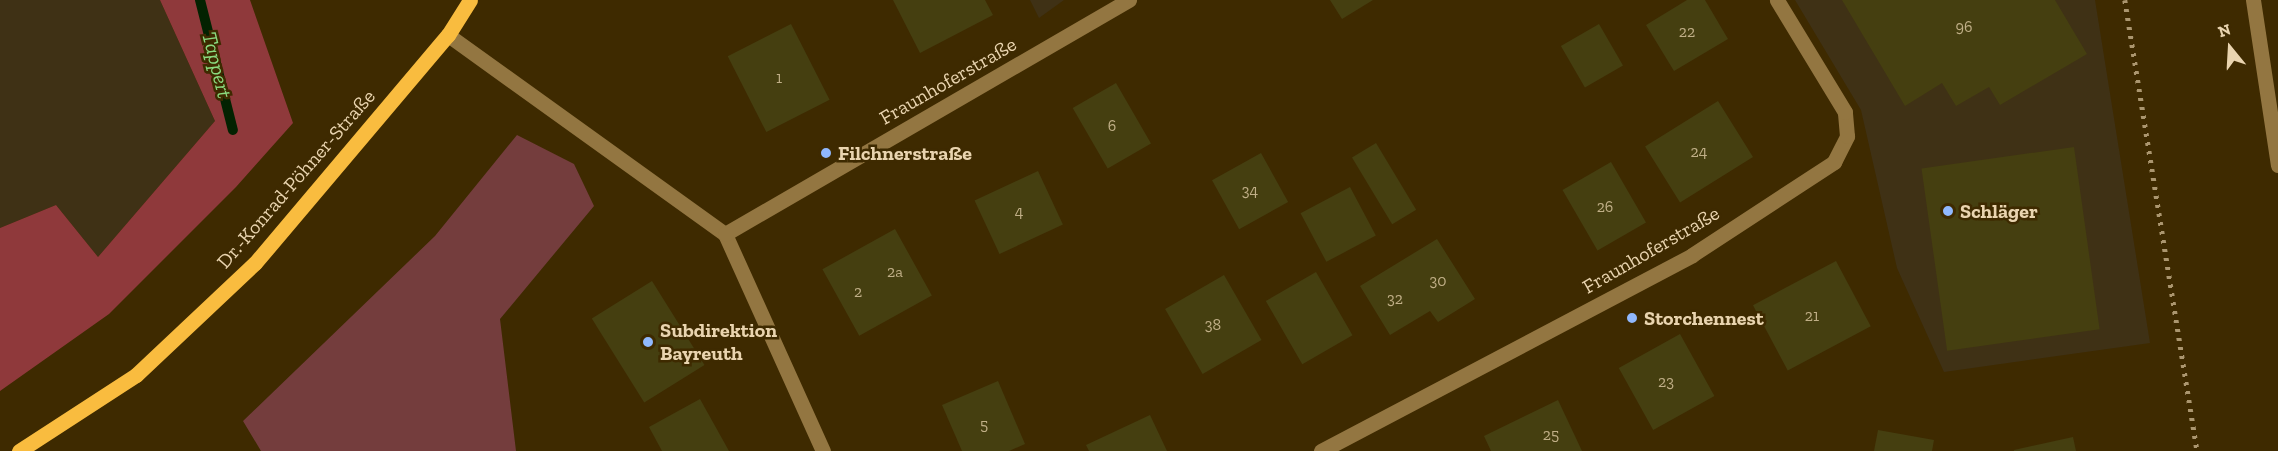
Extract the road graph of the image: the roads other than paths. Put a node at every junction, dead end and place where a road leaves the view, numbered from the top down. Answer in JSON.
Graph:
{"nodes":[{"id":1,"x":470,"y":0,"type":"edge"},
{"id":2,"x":1129,"y":0,"type":"edge"},
{"id":3,"x":1777,"y":0,"type":"edge"},
{"id":4,"x":2253,"y":0,"type":"edge"},
{"id":5,"x":448,"y":35,"type":"junction"},
{"id":6,"x":2276,"y":135,"type":"edge"},
{"id":7,"x":2278,"y":165,"type":"edge"},
{"id":8,"x":725,"y":234,"type":"junction"},
{"id":9,"x":19,"y":451,"type":"edge"},
{"id":10,"x":823,"y":451,"type":"edge"},
{"id":11,"x":1321,"y":451,"type":"edge"}],
"edges":[{"from":1,"to":5,"type":"main road","name":"Dr.-Konrad-Pöhner-Straße"},
{"from":2,"to":8,"type":"street","name":"Fraunhoferstraße"},
{"from":3,"to":11,"type":"street","name":"Fraunhoferstraße"},
{"from":4,"to":6,"type":"street"},
{"from":5,"to":8,"type":"street"},
{"from":5,"to":9,"type":"main road","name":"Dr.-Konrad-Pöhner-Straße"},
{"from":6,"to":7,"type":"street"},
{"from":8,"to":10,"type":"street"}]}
